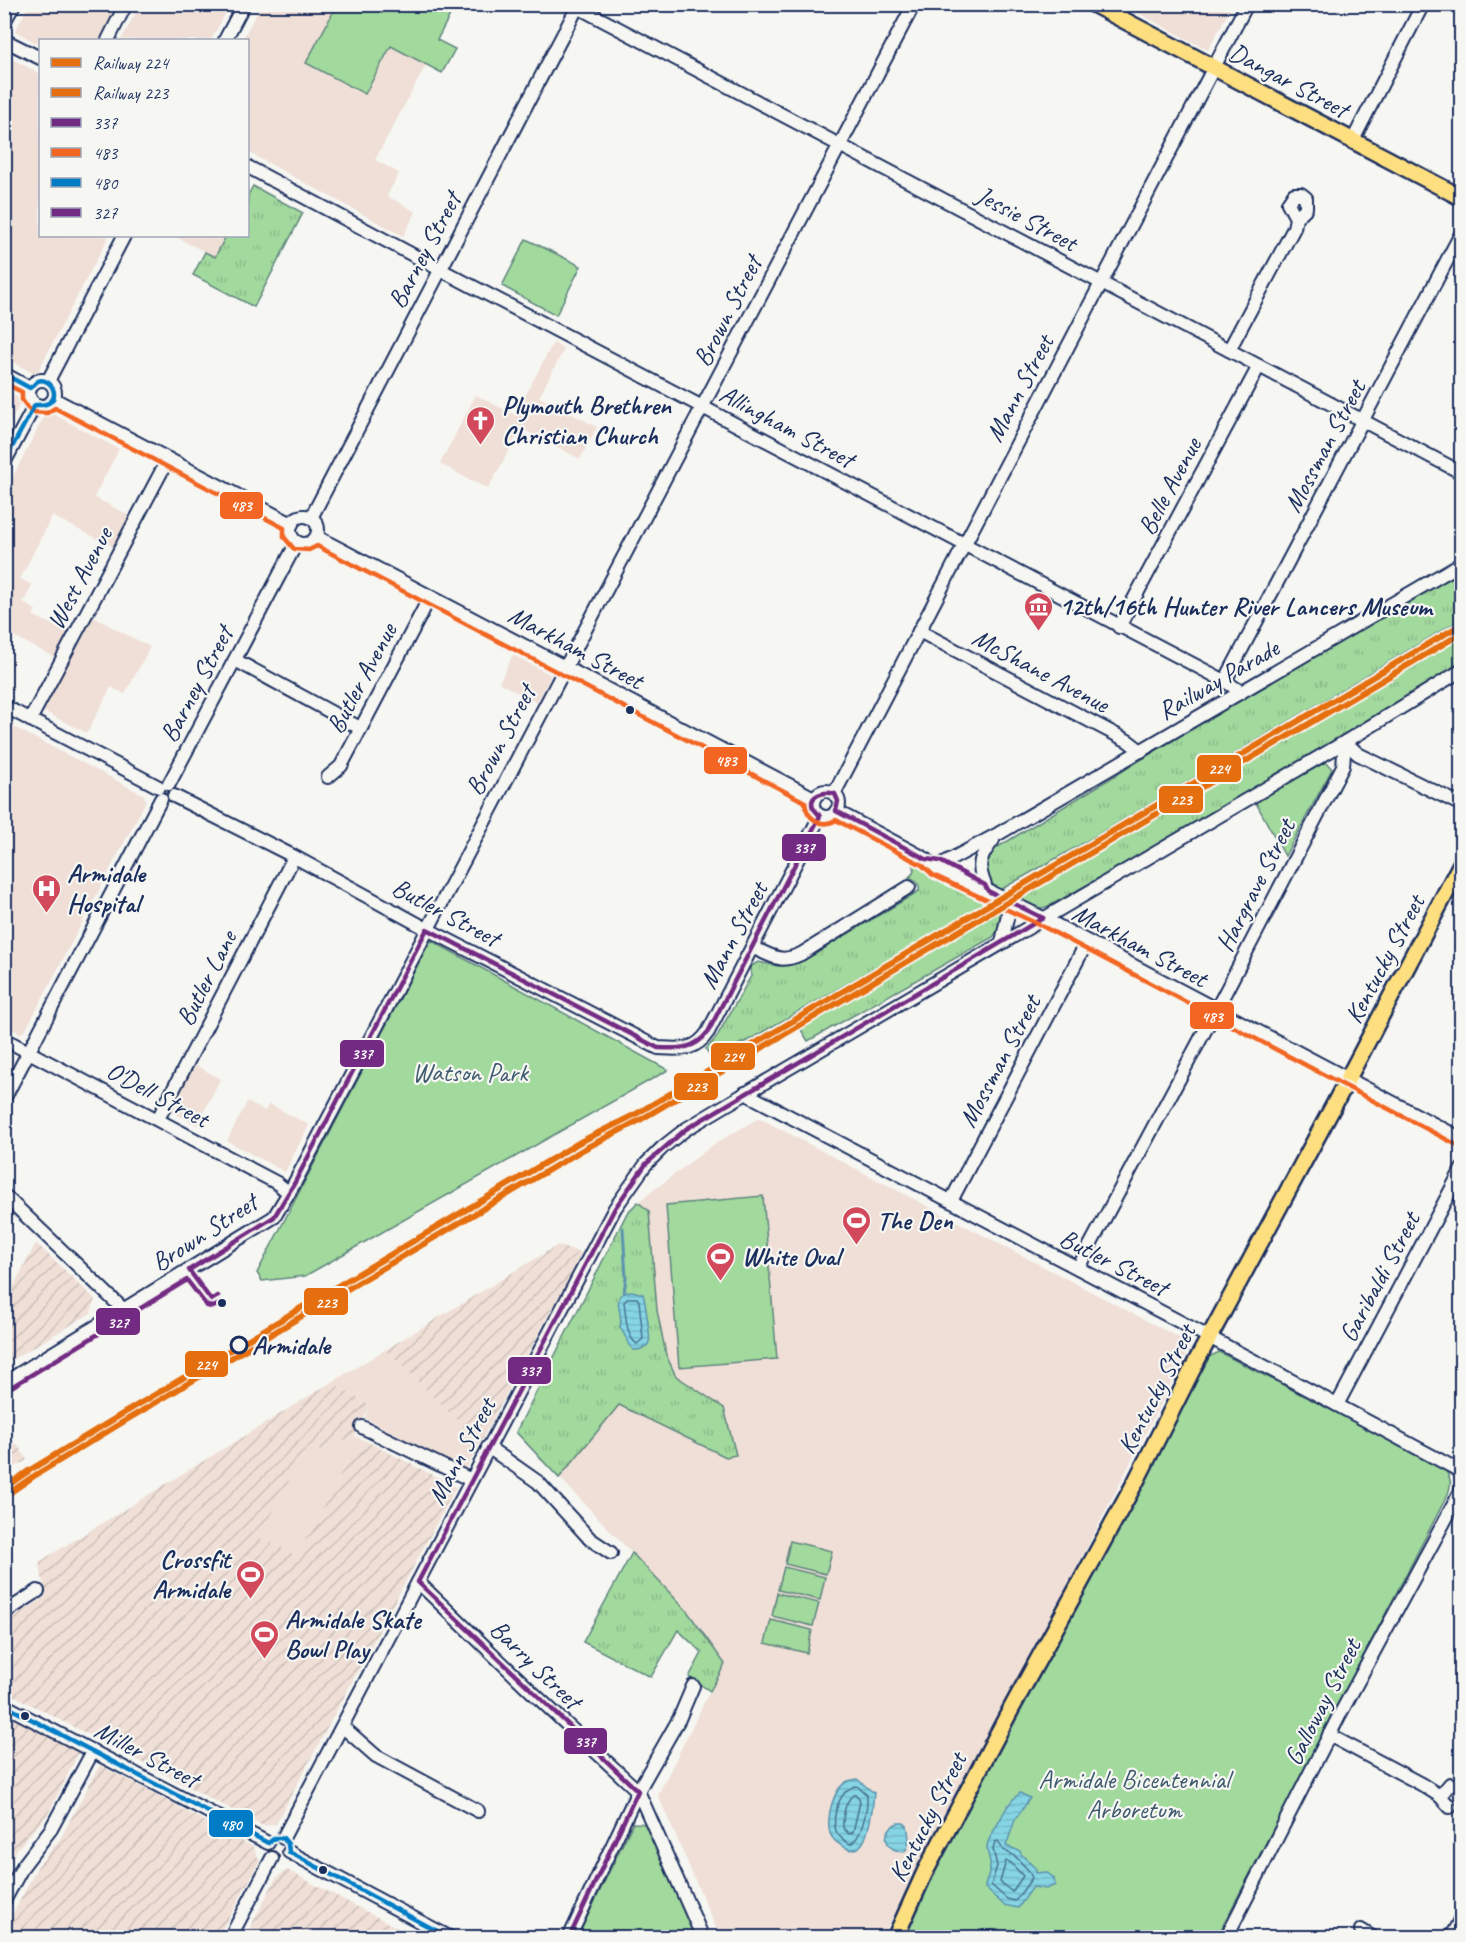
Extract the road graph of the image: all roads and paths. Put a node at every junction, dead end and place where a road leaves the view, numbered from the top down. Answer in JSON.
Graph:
{"nodes":[{"id":1,"x":14,"y":4,"type":"edge"},
{"id":2,"x":126,"y":4,"type":"edge"},
{"id":3,"x":244,"y":4,"type":"edge"},
{"id":4,"x":914,"y":4,"type":"edge"},
{"id":5,"x":1093,"y":4,"type":"edge"},
{"id":6,"x":1247,"y":4,"type":"edge"},
{"id":7,"x":1423,"y":4,"type":"edge"},
{"id":8,"x":576,"y":6,"type":"edge"},
{"id":9,"x":4,"y":22,"type":"edge"},
{"id":10,"x":4,"y":39,"type":"edge"},
{"id":11,"x":108,"y":39,"type":"edge"},
{"id":12,"x":226,"y":39,"type":"edge"},
{"id":13,"x":39,"y":57,"type":"edge"},
{"id":14,"x":1214,"y":67,"type":"junction"},
{"id":15,"x":1353,"y":140,"type":"junction"},
{"id":16,"x":840,"y":145,"type":"junction"},
{"id":17,"x":249,"y":168,"type":"edge"},
{"id":18,"x":1461,"y":198,"type":"edge"},
{"id":19,"x":1296,"y":218,"type":"dead end"},
{"id":20,"x":1461,"y":232,"type":"edge"},
{"id":21,"x":122,"y":237,"type":"edge"},
{"id":22,"x":440,"y":269,"type":"junction"},
{"id":23,"x":1100,"y":282,"type":"junction"},
{"id":24,"x":1229,"y":350,"type":"junction"},
{"id":25,"x":1260,"y":366,"type":"junction"},
{"id":26,"x":4,"y":374,"type":"edge"},
{"id":27,"x":48,"y":381,"type":"junction"},
{"id":28,"x":30,"y":387,"type":"junction"},
{"id":29,"x":54,"y":399,"type":"junction"},
{"id":30,"x":35,"y":405,"type":"junction"},
{"id":31,"x":702,"y":407,"type":"junction"},
{"id":32,"x":1363,"y":421,"type":"junction"},
{"id":33,"x":168,"y":459,"type":"junction"},
{"id":34,"x":4,"y":463,"type":"edge"},
{"id":35,"x":1461,"y":473,"type":"edge"},
{"id":36,"x":311,"y":518,"type":"junction"},
{"id":37,"x":292,"y":524,"type":"junction"},
{"id":38,"x":316,"y":537,"type":"junction"},
{"id":39,"x":297,"y":542,"type":"junction"},
{"id":40,"x":963,"y":544,"type":"junction"},
{"id":41,"x":1461,"y":563,"type":"edge"},
{"id":42,"x":430,"y":597,"type":"junction"},
{"id":43,"x":1119,"y":627,"type":"junction"},
{"id":44,"x":919,"y":631,"type":"junction"},
{"id":45,"x":235,"y":660,"type":"junction"},
{"id":46,"x":565,"y":667,"type":"junction"},
{"id":47,"x":1461,"y":670,"type":"edge"},
{"id":48,"x":1225,"y":681,"type":"junction"},
{"id":49,"x":1241,"y":692,"type":"junction"},
{"id":50,"x":4,"y":706,"type":"edge"},
{"id":51,"x":30,"y":720,"type":"junction"},
{"id":52,"x":360,"y":728,"type":"junction"},
{"id":53,"x":1345,"y":742,"type":"junction"},
{"id":54,"x":1141,"y":751,"type":"junction"},
{"id":55,"x":328,"y":777,"type":"dead end"},
{"id":56,"x":166,"y":792,"type":"junction"},
{"id":57,"x":834,"y":794,"type":"junction"},
{"id":58,"x":814,"y":798,"type":"junction"},
{"id":59,"x":1461,"y":805,"type":"edge"},
{"id":60,"x":836,"y":811,"type":"junction"},
{"id":61,"x":820,"y":816,"type":"junction"},
{"id":62,"x":998,"y":834,"type":"junction"},
{"id":63,"x":294,"y":857,"type":"junction"},
{"id":64,"x":926,"y":859,"type":"junction"},
{"id":65,"x":1461,"y":862,"type":"edge"},
{"id":66,"x":944,"y":863,"type":"junction"},
{"id":67,"x":909,"y":888,"type":"dead end"},
{"id":68,"x":987,"y":888,"type":"junction"},
{"id":69,"x":1006,"y":901,"type":"junction"},
{"id":70,"x":1043,"y":918,"type":"junction"},
{"id":71,"x":427,"y":929,"type":"junction"},
{"id":72,"x":1002,"y":942,"type":"junction"},
{"id":73,"x":1087,"y":942,"type":"junction"},
{"id":74,"x":753,"y":948,"type":"junction"},
{"id":75,"x":1215,"y":1010,"type":"junction"},
{"id":76,"x":4,"y":1039,"type":"edge"},
{"id":77,"x":701,"y":1043,"type":"joint"},
{"id":78,"x":29,"y":1052,"type":"junction"},
{"id":79,"x":1347,"y":1079,"type":"junction"},
{"id":80,"x":745,"y":1093,"type":"junction"},
{"id":81,"x":4,"y":1099,"type":"edge"},
{"id":82,"x":158,"y":1119,"type":"junction"},
{"id":83,"x":1461,"y":1139,"type":"edge"},
{"id":84,"x":1461,"y":1169,"type":"edge"},
{"id":85,"x":289,"y":1193,"type":"junction"},
{"id":86,"x":4,"y":1195,"type":"edge"},
{"id":87,"x":951,"y":1201,"type":"junction"},
{"id":88,"x":1078,"y":1268,"type":"junction"},
{"id":89,"x":124,"y":1310,"type":"junction"},
{"id":90,"x":1209,"y":1337,"type":"junction"},
{"id":91,"x":8,"y":1377,"type":"edge"},
{"id":92,"x":1337,"y":1405,"type":"junction"},
{"id":93,"x":362,"y":1427,"type":"dead end"},
{"id":94,"x":488,"y":1447,"type":"junction"},
{"id":95,"x":1461,"y":1472,"type":"edge"},
{"id":96,"x":471,"y":1480,"type":"junction"},
{"id":97,"x":1461,"y":1489,"type":"edge"},
{"id":98,"x":611,"y":1552,"type":"dead end"},
{"id":99,"x":418,"y":1582,"type":"junction"},
{"id":100,"x":38,"y":1591,"type":"dead end"},
{"id":101,"x":4,"y":1613,"type":"edge"},
{"id":102,"x":693,"y":1686,"type":"dead end"},
{"id":103,"x":4,"y":1705,"type":"edge"},
{"id":104,"x":343,"y":1727,"type":"junction"},
{"id":105,"x":1329,"y":1735,"type":"junction"},
{"id":106,"x":93,"y":1751,"type":"junction"},
{"id":107,"x":1450,"y":1784,"type":"dead end"},
{"id":108,"x":638,"y":1791,"type":"junction"},
{"id":109,"x":1440,"y":1796,"type":"junction"},
{"id":110,"x":1450,"y":1807,"type":"dead end"},
{"id":111,"x":478,"y":1811,"type":"dead end"},
{"id":112,"x":283,"y":1838,"type":"junction"},
{"id":113,"x":268,"y":1843,"type":"junction"},
{"id":114,"x":289,"y":1852,"type":"junction"},
{"id":115,"x":272,"y":1858,"type":"junction"},
{"id":116,"x":4,"y":1900,"type":"edge"},
{"id":117,"x":1461,"y":1917,"type":"edge"},
{"id":118,"x":1360,"y":1930,"type":"dead end"},
{"id":119,"x":230,"y":1938,"type":"edge"},
{"id":120,"x":451,"y":1938,"type":"edge"},
{"id":121,"x":569,"y":1938,"type":"edge"},
{"id":122,"x":703,"y":1938,"type":"edge"},
{"id":123,"x":895,"y":1938,"type":"edge"},
{"id":124,"x":1226,"y":1938,"type":"edge"},
{"id":125,"x":1374,"y":1938,"type":"edge"},
{"id":126,"x":1450,"y":1938,"type":"edge"}],
"edges":[{"from":1,"to":9,"type":"street"},
{"from":2,"to":11,"type":"street"},
{"from":3,"to":12,"type":"street"},
{"from":4,"to":16,"type":"street","name":"Brown Street"},
{"from":5,"to":14,"type":"main road","name":"Dangar Street"},
{"from":6,"to":14,"type":"street","name":"Mann Street"},
{"from":7,"to":15,"type":"street"},
{"from":8,"to":16,"type":"street","name":"Jessie Street"},
{"from":8,"to":22,"type":"street","name":"Barney Street"},
{"from":10,"to":13,"type":"street"},
{"from":14,"to":15,"type":"main road","name":"Dangar Street"},
{"from":14,"to":23,"type":"street","name":"Mann Street"},
{"from":15,"to":18,"type":"main road","name":"Dangar Street"},
{"from":16,"to":23,"type":"street","name":"Jessie Street"},
{"from":16,"to":31,"type":"street","name":"Brown Street"},
{"from":17,"to":22,"type":"street","name":"Allingham Street"},
{"from":19,"to":24,"type":"street"},
{"from":20,"to":32,"type":"street","name":"Mossman Street"},
{"from":21,"to":27,"type":"street"},
{"from":22,"to":31,"type":"street","name":"Allingham Street"},
{"from":22,"to":36,"type":"street","name":"Barney Street"},
{"from":23,"to":24,"type":"street","name":"Jessie Street"},
{"from":23,"to":40,"type":"street","name":"Mann Street"},
{"from":24,"to":25,"type":"street","name":"Jessie Street"},
{"from":25,"to":32,"type":"street","name":"Jessie Street"},
{"from":25,"to":43,"type":"street","name":"Belle Avenue"},
{"from":26,"to":28,"type":"street"},
{"from":27,"to":28,"type":"street"},
{"from":27,"to":29,"type":"street"},
{"from":28,"to":30,"type":"street"},
{"from":29,"to":30,"type":"street"},
{"from":29,"to":33,"type":"street"},
{"from":30,"to":34,"type":"street"},
{"from":31,"to":40,"type":"street","name":"Allingham Street"},
{"from":31,"to":46,"type":"street","name":"Brown Street"},
{"from":32,"to":35,"type":"street","name":"Jessie Street"},
{"from":32,"to":48,"type":"street","name":"Mossman Street"},
{"from":33,"to":37,"type":"street"},
{"from":33,"to":51,"type":"street","name":"West Avenue"},
{"from":36,"to":37,"type":"street"},
{"from":36,"to":38,"type":"street"},
{"from":37,"to":39,"type":"street"},
{"from":38,"to":39,"type":"street"},
{"from":38,"to":42,"type":"street","name":"Markham Street"},
{"from":39,"to":45,"type":"street","name":"Barney Street"},
{"from":40,"to":43,"type":"street","name":"Allingham Street"},
{"from":40,"to":44,"type":"street","name":"Mann Street"},
{"from":41,"to":49,"type":"street","name":"Railway Parade"},
{"from":42,"to":46,"type":"street","name":"Markham Street"},
{"from":42,"to":52,"type":"street","name":"Butler Avenue"},
{"from":43,"to":48,"type":"street","name":"Allingham Street"},
{"from":44,"to":54,"type":"street","name":"McShane Avenue"},
{"from":44,"to":57,"type":"street","name":"Mann Street"},
{"from":45,"to":52,"type":"street"},
{"from":45,"to":56,"type":"street","name":"Barney Street"},
{"from":46,"to":58,"type":"street","name":"Markham Street"},
{"from":46,"to":71,"type":"street","name":"Brown Street"},
{"from":47,"to":53,"type":"street","name":"Mann Street"},
{"from":48,"to":49,"type":"street","name":"Allingham Street"},
{"from":49,"to":54,"type":"street","name":"Railway Parade"},
{"from":50,"to":51,"type":"street","name":"Butler Street"},
{"from":51,"to":56,"type":"street","name":"Butler Street"},
{"from":52,"to":55,"type":"street","name":"Butler Avenue"},
{"from":53,"to":59,"type":"street"},
{"from":53,"to":70,"type":"street","name":"Mann Street"},
{"from":53,"to":75,"type":"street","name":"Hargrave Street"},
{"from":54,"to":62,"type":"street","name":"Railway Parade"},
{"from":56,"to":63,"type":"street","name":"Butler Street"},
{"from":56,"to":78,"type":"street","name":"Barney Street"},
{"from":57,"to":58,"type":"street"},
{"from":57,"to":60,"type":"street"},
{"from":58,"to":61,"type":"street"},
{"from":60,"to":61,"type":"street"},
{"from":60,"to":64,"type":"street","name":"Markham Street"},
{"from":61,"to":74,"type":"street","name":"Mann Street"},
{"from":62,"to":66,"type":"street","name":"Railway Parade"},
{"from":62,"to":68,"type":"street","name":"Railway Parade"},
{"from":63,"to":71,"type":"street","name":"Butler Street"},
{"from":63,"to":82,"type":"street","name":"Butler Lane"},
{"from":64,"to":66,"type":"street","name":"Markham Street"},
{"from":64,"to":68,"type":"street","name":"Markham Street"},
{"from":65,"to":79,"type":"main road","name":"Kentucky Street"},
{"from":66,"to":68,"type":"street","name":"Markham Street"},
{"from":67,"to":74,"type":"street"},
{"from":68,"to":69,"type":"street","name":"Markham Street"},
{"from":69,"to":70,"type":"street","name":"Markham Street"},
{"from":69,"to":72,"type":"street"},
{"from":70,"to":72,"type":"street","name":"Mann Street"},
{"from":70,"to":73,"type":"street","name":"Markham Street"},
{"from":71,"to":77,"type":"street","name":"Butler Street"},
{"from":71,"to":85,"type":"street","name":"Brown Street"},
{"from":72,"to":80,"type":"street","name":"Mann Street"},
{"from":73,"to":75,"type":"street","name":"Markham Street"},
{"from":73,"to":87,"type":"street","name":"Mossman Street"},
{"from":74,"to":77,"type":"street","name":"Mann Street"},
{"from":75,"to":79,"type":"street","name":"Markham Street"},
{"from":75,"to":88,"type":"street","name":"Hargrave Street"},
{"from":76,"to":78,"type":"street","name":"O'Dell Street"},
{"from":78,"to":81,"type":"street","name":"Barney Street"},
{"from":78,"to":82,"type":"street","name":"O'Dell Street"},
{"from":79,"to":83,"type":"street","name":"Markham Street"},
{"from":79,"to":90,"type":"main road","name":"Kentucky Street"},
{"from":80,"to":87,"type":"street","name":"Butler Street"},
{"from":80,"to":94,"type":"street","name":"Mann Street"},
{"from":82,"to":85,"type":"street","name":"O'Dell Street"},
{"from":84,"to":92,"type":"street","name":"Garibaldi Street"},
{"from":85,"to":89,"type":"street","name":"Brown Street"},
{"from":86,"to":89,"type":"street"},
{"from":87,"to":88,"type":"street","name":"Butler Street"},
{"from":88,"to":90,"type":"street","name":"Butler Street"},
{"from":89,"to":91,"type":"street","name":"Brown Street"},
{"from":90,"to":92,"type":"street","name":"Butler Street"},
{"from":90,"to":123,"type":"main road","name":"Kentucky Street"},
{"from":92,"to":95,"type":"street","name":"Butler Street"},
{"from":93,"to":96,"type":"street"},
{"from":94,"to":96,"type":"street","name":"Mann Street"},
{"from":94,"to":98,"type":"street"},
{"from":96,"to":99,"type":"street","name":"Mann Street"},
{"from":97,"to":105,"type":"street","name":"Galloway Street"},
{"from":99,"to":104,"type":"street","name":"Mann Street"},
{"from":99,"to":108,"type":"street","name":"Barry Street"},
{"from":100,"to":101,"type":"street"},
{"from":102,"to":108,"type":"street"},
{"from":103,"to":106,"type":"street","name":"Miller Street"},
{"from":104,"to":111,"type":"street"},
{"from":104,"to":112,"type":"street","name":"Mann Street"},
{"from":105,"to":109,"type":"street"},
{"from":105,"to":124,"type":"street","name":"Galloway Street"},
{"from":106,"to":113,"type":"street","name":"Miller Street"},
{"from":106,"to":116,"type":"street"},
{"from":107,"to":109,"type":"street"},
{"from":108,"to":121,"type":"street"},
{"from":108,"to":122,"type":"street","name":"Barry Street"},
{"from":109,"to":110,"type":"street"},
{"from":112,"to":113,"type":"street"},
{"from":112,"to":114,"type":"street"},
{"from":113,"to":115,"type":"street"},
{"from":114,"to":115,"type":"street"},
{"from":114,"to":120,"type":"street"},
{"from":115,"to":119,"type":"street"},
{"from":117,"to":126,"type":"street"},
{"from":118,"to":125,"type":"street"}]}
